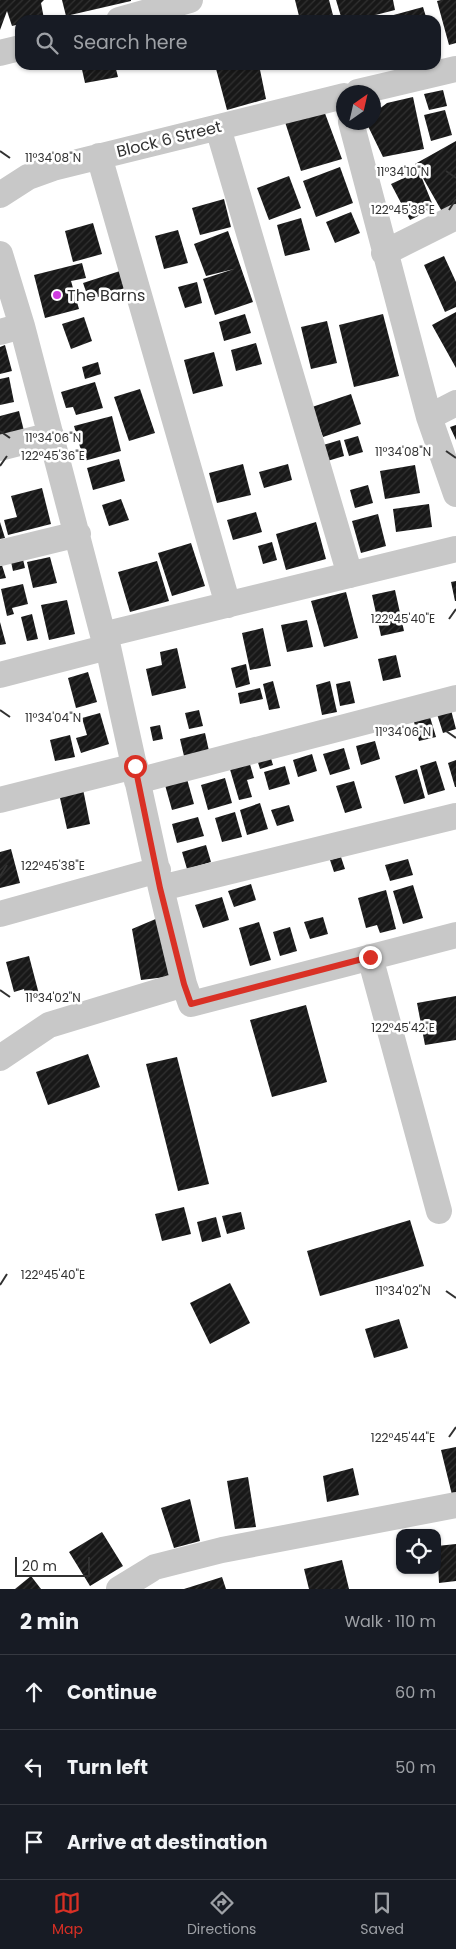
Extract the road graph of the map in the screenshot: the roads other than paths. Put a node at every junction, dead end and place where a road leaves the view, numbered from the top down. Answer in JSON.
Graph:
{"nodes":[{"id":1,"x":190,"y":0,"type":"edge"},
{"id":2,"x":137,"y":15,"type":"edge"},
{"id":3,"x":15,"y":50,"type":"edge"},
{"id":4,"x":0,"y":54,"type":"edge"},
{"id":5,"x":456,"y":69,"type":"edge"},
{"id":6,"x":381,"y":87,"type":"edge"},
{"id":7,"x":336,"y":98,"type":"edge"},
{"id":8,"x":218,"y":128,"type":"junction"},
{"id":9,"x":353,"y":130,"type":"edge"},
{"id":10,"x":99,"y":156,"type":"junction"},
{"id":11,"x":0,"y":195,"type":"edge"},
{"id":12,"x":456,"y":217,"type":"edge"},
{"id":13,"x":384,"y":253,"type":"junction"},
{"id":14,"x":0,"y":254,"type":"edge"},
{"id":15,"x":11,"y":329,"type":"edge"},
{"id":16,"x":456,"y":402,"type":"edge"},
{"id":17,"x":429,"y":417,"type":"junction"},
{"id":18,"x":51,"y":435,"type":"junction"},
{"id":19,"x":0,"y":448,"type":"edge"},
{"id":20,"x":456,"y":494,"type":"edge"},
{"id":21,"x":78,"y":534,"type":"junction"},
{"id":22,"x":456,"y":549,"type":"edge"},
{"id":23,"x":0,"y":554,"type":"edge"},
{"id":24,"x":350,"y":576,"type":"junction"},
{"id":25,"x":228,"y":605,"type":"junction"},
{"id":26,"x":105,"y":641,"type":"junction"},
{"id":27,"x":0,"y":675,"type":"edge"},
{"id":28,"x":456,"y":698,"type":"edge"},
{"id":29,"x":136,"y":774,"type":"junction"},
{"id":30,"x":0,"y":800,"type":"edge"},
{"id":31,"x":456,"y":816,"type":"edge"},
{"id":32,"x":159,"y":879,"type":"junction"},
{"id":33,"x":0,"y":914,"type":"edge"},
{"id":34,"x":456,"y":935,"type":"edge"},
{"id":35,"x":370,"y":957,"type":"junction"},
{"id":36,"x":184,"y":984,"type":"junction"},
{"id":37,"x":0,"y":1058,"type":"edge"},
{"id":38,"x":439,"y":1211,"type":"dead end"},
{"id":39,"x":456,"y":1504,"type":"edge"},
{"id":40,"x":119,"y":1589,"type":"edge"}],
"edges":[{"from":1,"to":2,"type":"street"},
{"from":3,"to":4,"type":"street"},
{"from":5,"to":6,"type":"street"},
{"from":7,"to":8,"type":"street","name":"Block 6 Street"},
{"from":8,"to":10,"type":"street","name":"Block 6 Street"},
{"from":8,"to":24,"type":"street"},
{"from":9,"to":13,"type":"street"},
{"from":10,"to":11,"type":"street","name":"Block 6 Street"},
{"from":10,"to":25,"type":"street"},
{"from":12,"to":13,"type":"street"},
{"from":13,"to":17,"type":"street"},
{"from":14,"to":15,"type":"street"},
{"from":15,"to":18,"type":"street"},
{"from":16,"to":17,"type":"street"},
{"from":17,"to":20,"type":"street"},
{"from":18,"to":19,"type":"street"},
{"from":18,"to":21,"type":"street"},
{"from":21,"to":23,"type":"street"},
{"from":21,"to":26,"type":"street"},
{"from":22,"to":24,"type":"street"},
{"from":24,"to":25,"type":"street"},
{"from":25,"to":26,"type":"street"},
{"from":26,"to":27,"type":"street"},
{"from":26,"to":29,"type":"street"},
{"from":28,"to":29,"type":"street"},
{"from":29,"to":30,"type":"street"},
{"from":29,"to":32,"type":"street"},
{"from":31,"to":32,"type":"street"},
{"from":32,"to":33,"type":"street"},
{"from":32,"to":36,"type":"street"},
{"from":34,"to":35,"type":"street"},
{"from":35,"to":36,"type":"street"},
{"from":35,"to":38,"type":"street"},
{"from":36,"to":37,"type":"street"},
{"from":39,"to":40,"type":"street"}]}
